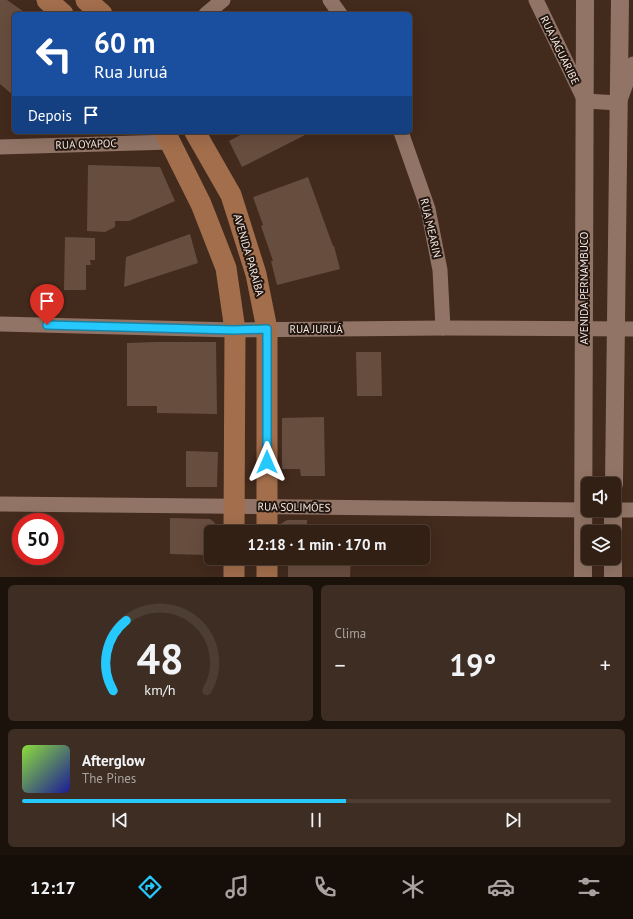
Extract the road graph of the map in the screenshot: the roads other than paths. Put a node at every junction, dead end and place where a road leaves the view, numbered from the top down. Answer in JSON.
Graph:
{"nodes":[{"id":1,"x":47,"y":0,"type":"edge"},
{"id":2,"x":86,"y":0,"type":"edge"},
{"id":3,"x":223,"y":0,"type":"edge"},
{"id":4,"x":330,"y":0,"type":"edge"},
{"id":5,"x":536,"y":0,"type":"edge"},
{"id":6,"x":585,"y":0,"type":"edge"},
{"id":7,"x":620,"y":0,"type":"edge"},
{"id":8,"x":61,"y":12,"type":"edge"},
{"id":9,"x":100,"y":12,"type":"edge"},
{"id":10,"x":208,"y":12,"type":"edge"},
{"id":11,"x":339,"y":12,"type":"edge"},
{"id":12,"x":633,"y":64,"type":"edge"},
{"id":13,"x":585,"y":101,"type":"junction"},
{"id":14,"x":618,"y":103,"type":"junction"},
{"id":15,"x":197,"y":134,"type":"edge"},
{"id":16,"x":402,"y":134,"type":"edge"},
{"id":17,"x":168,"y":137,"type":"edge"},
{"id":18,"x":0,"y":147,"type":"edge"},
{"id":19,"x":0,"y":324,"type":"edge"},
{"id":20,"x":443,"y":328,"type":"junction"},
{"id":21,"x":267,"y":329,"type":"junction"},
{"id":22,"x":584,"y":329,"type":"junction"},
{"id":23,"x":624,"y":329,"type":"edge"},
{"id":24,"x":234,"y":330,"type":"junction"},
{"id":25,"x":586,"y":477,"type":"edge"},
{"id":26,"x":614,"y":477,"type":"edge"},
{"id":27,"x":0,"y":504,"type":"edge"},
{"id":28,"x":233,"y":506,"type":"junction"},
{"id":29,"x":267,"y":507,"type":"junction"},
{"id":30,"x":581,"y":510,"type":"edge"},
{"id":31,"x":621,"y":510,"type":"edge"},
{"id":32,"x":633,"y":510,"type":"edge"},
{"id":33,"x":586,"y":517,"type":"edge"},
{"id":34,"x":234,"y":525,"type":"edge"},
{"id":35,"x":267,"y":525,"type":"edge"},
{"id":36,"x":234,"y":565,"type":"edge"},
{"id":37,"x":267,"y":565,"type":"edge"},
{"id":38,"x":613,"y":565,"type":"edge"},
{"id":39,"x":234,"y":577,"type":"edge"},
{"id":40,"x":267,"y":577,"type":"edge"},
{"id":41,"x":583,"y":577,"type":"edge"},
{"id":42,"x":613,"y":577,"type":"edge"}],
"edges":[{"from":1,"to":8,"type":"main road"},
{"from":2,"to":9,"type":"main road"},
{"from":3,"to":10,"type":"street"},
{"from":4,"to":11,"type":"street"},
{"from":5,"to":13,"type":"street","name":"RUA JAGUARIBE"},
{"from":6,"to":13,"type":"street","name":"AVENIDA PERNAMBUCO"},
{"from":7,"to":14,"type":"street"},
{"from":12,"to":14,"type":"street"},
{"from":13,"to":14,"type":"street"},
{"from":13,"to":22,"type":"street","name":"AVENIDA PERNAMBUCO"},
{"from":14,"to":23,"type":"street"},
{"from":15,"to":21,"type":"main road","name":"AVENIDA PARAÍBA"},
{"from":16,"to":20,"type":"street","name":"RUA MEARIN"},
{"from":17,"to":18,"type":"street","name":"RUA OYAPOC"},
{"from":17,"to":24,"type":"main road"},
{"from":19,"to":24,"type":"street","name":"RUA JURUÁ"},
{"from":20,"to":21,"type":"street","name":"RUA JURUÁ"},
{"from":20,"to":22,"type":"street","name":"RUA JURUÁ"},
{"from":21,"to":24,"type":"street","name":"RUA JURUÁ"},
{"from":21,"to":29,"type":"main road","name":"AVENIDA PARAÍBA"},
{"from":22,"to":23,"type":"street","name":"RUA JURUÁ"},
{"from":22,"to":25,"type":"street","name":"AVENIDA PERNAMBUCO"},
{"from":23,"to":26,"type":"street"},
{"from":24,"to":28,"type":"main road"},
{"from":27,"to":28,"type":"street","name":"RUA SOLIMÕES"},
{"from":28,"to":29,"type":"street","name":"RUA SOLIMÕES"},
{"from":28,"to":34,"type":"main road"},
{"from":29,"to":30,"type":"street","name":"RUA SOLIMÕES"},
{"from":29,"to":35,"type":"main road","name":"AVENIDA PARAÍBA"},
{"from":31,"to":32,"type":"street"},
{"from":33,"to":41,"type":"street","name":"AVENIDA PERNAMBUCO"},
{"from":36,"to":39,"type":"main road"},
{"from":37,"to":40,"type":"main road"},
{"from":38,"to":42,"type":"street"}]}
